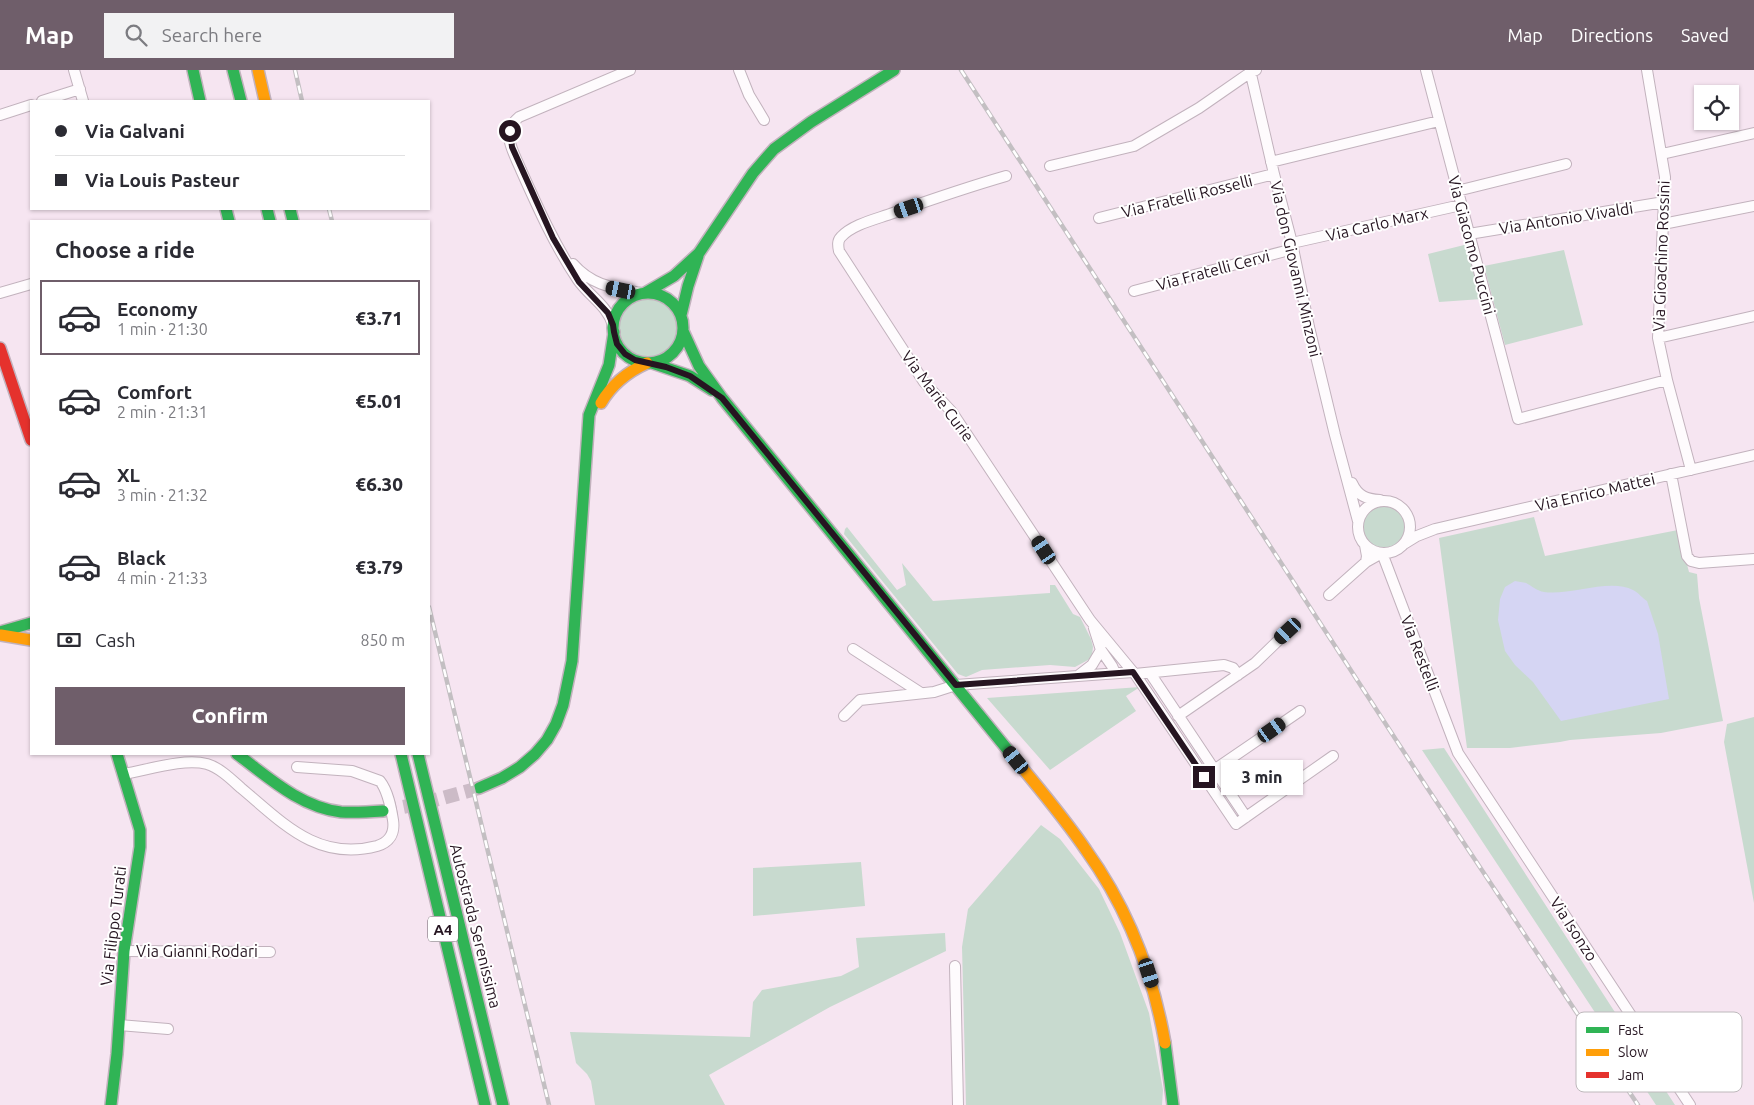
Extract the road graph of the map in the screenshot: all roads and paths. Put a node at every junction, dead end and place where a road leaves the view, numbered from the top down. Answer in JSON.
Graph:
{"nodes":[{"id":1,"x":74,"y":70,"type":"edge"},
{"id":2,"x":192,"y":70,"type":"edge"},
{"id":3,"x":233,"y":70,"type":"edge"},
{"id":4,"x":258,"y":70,"type":"edge"},
{"id":5,"x":630,"y":70,"type":"edge"},
{"id":6,"x":739,"y":70,"type":"edge"},
{"id":7,"x":894,"y":70,"type":"edge"},
{"id":8,"x":1426,"y":70,"type":"edge"},
{"id":9,"x":1647,"y":70,"type":"edge"},
{"id":10,"x":1253,"y":71,"type":"edge"},
{"id":11,"x":80,"y":89,"type":"junction"},
{"id":12,"x":45,"y":100,"type":"edge"},
{"id":13,"x":84,"y":100,"type":"edge"},
{"id":14,"x":200,"y":100,"type":"edge"},
{"id":15,"x":241,"y":100,"type":"edge"},
{"id":16,"x":265,"y":100,"type":"edge"},
{"id":17,"x":30,"y":105,"type":"edge"},
{"id":18,"x":0,"y":115,"type":"edge"},
{"id":19,"x":764,"y":120,"type":"dead end"},
{"id":20,"x":1439,"y":121,"type":"junction"},
{"id":21,"x":1754,"y":133,"type":"edge"},
{"id":22,"x":1662,"y":154,"type":"junction"},
{"id":23,"x":1271,"y":162,"type":"junction"},
{"id":24,"x":1566,"y":164,"type":"dead end"},
{"id":25,"x":1050,"y":166,"type":"dead end"},
{"id":26,"x":1274,"y":174,"type":"junction"},
{"id":27,"x":1006,"y":176,"type":"dead end"},
{"id":28,"x":1457,"y":190,"type":"junction"},
{"id":29,"x":1664,"y":202,"type":"junction"},
{"id":30,"x":1461,"y":205,"type":"junction"},
{"id":31,"x":1754,"y":206,"type":"edge"},
{"id":32,"x":1100,"y":218,"type":"dead end"},
{"id":33,"x":1663,"y":224,"type":"junction"},
{"id":34,"x":1469,"y":234,"type":"junction"},
{"id":35,"x":1293,"y":246,"type":"junction"},
{"id":36,"x":562,"y":252,"type":"junction"},
{"id":37,"x":699,"y":252,"type":"junction"},
{"id":38,"x":30,"y":284,"type":"edge"},
{"id":39,"x":1134,"y":291,"type":"dead end"},
{"id":40,"x":0,"y":293,"type":"edge"},
{"id":41,"x":643,"y":293,"type":"junction"},
{"id":42,"x":681,"y":315,"type":"junction"},
{"id":43,"x":1754,"y":316,"type":"edge"},
{"id":44,"x":613,"y":329,"type":"junction"},
{"id":45,"x":683,"y":332,"type":"junction"},
{"id":46,"x":1658,"y":338,"type":"junction"},
{"id":47,"x":0,"y":348,"type":"edge"},
{"id":48,"x":649,"y":363,"type":"junction"},
{"id":49,"x":1666,"y":380,"type":"junction"},
{"id":50,"x":722,"y":398,"type":"junction"},
{"id":51,"x":588,"y":426,"type":"junction"},
{"id":52,"x":30,"y":437,"type":"edge"},
{"id":53,"x":1754,"y":455,"type":"edge"},
{"id":54,"x":1344,"y":466,"type":"junction"},
{"id":55,"x":1691,"y":470,"type":"junction"},
{"id":56,"x":1671,"y":474,"type":"junction"},
{"id":57,"x":1382,"y":500,"type":"junction"},
{"id":58,"x":1408,"y":516,"type":"junction"},
{"id":59,"x":1358,"y":521,"type":"junction"},
{"id":60,"x":1435,"y":529,"type":"junction"},
{"id":61,"x":1404,"y":544,"type":"junction"},
{"id":62,"x":1365,"y":546,"type":"junction"},
{"id":63,"x":1382,"y":553,"type":"junction"},
{"id":64,"x":1754,"y":560,"type":"edge"},
{"id":65,"x":1366,"y":562,"type":"junction"},
{"id":66,"x":1329,"y":595,"type":"dead end"},
{"id":67,"x":1090,"y":620,"type":"junction"},
{"id":68,"x":30,"y":623,"type":"edge"},
{"id":69,"x":1288,"y":631,"type":"dead end"},
{"id":70,"x":0,"y":633,"type":"edge"},
{"id":71,"x":30,"y":640,"type":"edge"},
{"id":72,"x":853,"y":649,"type":"dead end"},
{"id":73,"x":1101,"y":650,"type":"junction"},
{"id":74,"x":1116,"y":673,"type":"junction"},
{"id":75,"x":1134,"y":673,"type":"junction"},
{"id":76,"x":1150,"y":673,"type":"junction"},
{"id":77,"x":1238,"y":675,"type":"junction"},
{"id":78,"x":1079,"y":676,"type":"junction"},
{"id":79,"x":956,"y":685,"type":"junction"},
{"id":80,"x":921,"y":693,"type":"junction"},
{"id":81,"x":1300,"y":711,"type":"dead end"},
{"id":82,"x":1177,"y":714,"type":"junction"},
{"id":83,"x":844,"y":716,"type":"dead end"},
{"id":84,"x":1166,"y":720,"type":"junction"},
{"id":85,"x":1458,"y":753,"type":"joint"},
{"id":86,"x":117,"y":755,"type":"edge"},
{"id":87,"x":238,"y":755,"type":"edge"},
{"id":88,"x":401,"y":755,"type":"edge"},
{"id":89,"x":418,"y":755,"type":"edge"},
{"id":90,"x":1333,"y":756,"type":"dead end"},
{"id":91,"x":297,"y":767,"type":"dead end"},
{"id":92,"x":1215,"y":770,"type":"junction"},
{"id":93,"x":124,"y":774,"type":"junction"},
{"id":94,"x":1204,"y":777,"type":"junction"},
{"id":95,"x":480,"y":788,"type":"tunnel mouth"},
{"id":96,"x":383,"y":811,"type":"tunnel mouth"},
{"id":97,"x":1246,"y":817,"type":"junction"},
{"id":98,"x":124,"y":951,"type":"junction"},
{"id":99,"x":270,"y":952,"type":"dead end"},
{"id":100,"x":955,"y":966,"type":"dead end"},
{"id":101,"x":1629,"y":1012,"type":"edge"},
{"id":102,"x":119,"y":1025,"type":"junction"},
{"id":103,"x":168,"y":1029,"type":"dead end"},
{"id":104,"x":1681,"y":1092,"type":"edge"},
{"id":105,"x":111,"y":1105,"type":"edge"},
{"id":106,"x":485,"y":1105,"type":"edge"},
{"id":107,"x":503,"y":1105,"type":"edge"},
{"id":108,"x":958,"y":1105,"type":"edge"},
{"id":109,"x":1174,"y":1105,"type":"edge"},
{"id":110,"x":1690,"y":1105,"type":"edge"}],
"edges":[{"from":1,"to":11,"type":"street"},
{"from":2,"to":14,"type":"main road"},
{"from":3,"to":15,"type":"main road"},
{"from":4,"to":16,"type":"main road"},
{"from":5,"to":36,"type":"street"},
{"from":6,"to":19,"type":"street"},
{"from":7,"to":37,"type":"main road"},
{"from":8,"to":20,"type":"street","name":"Via Giacomo Puccini"},
{"from":9,"to":22,"type":"street","name":"Via Gioachino Rossini"},
{"from":10,"to":23,"type":"street","name":"Via don Giovanni Minzoni"},
{"from":10,"to":25,"type":"street"},
{"from":11,"to":12,"type":"street"},
{"from":11,"to":13,"type":"street"},
{"from":17,"to":18,"type":"street"},
{"from":20,"to":23,"type":"street"},
{"from":20,"to":28,"type":"street","name":"Via Giacomo Puccini"},
{"from":21,"to":22,"type":"street"},
{"from":22,"to":29,"type":"street","name":"Via Gioachino Rossini"},
{"from":23,"to":26,"type":"street","name":"Via don Giovanni Minzoni"},
{"from":24,"to":28,"type":"street"},
{"from":26,"to":32,"type":"street","name":"Via Fratelli Rosselli"},
{"from":26,"to":35,"type":"street","name":"Via don Giovanni Minzoni"},
{"from":27,"to":67,"type":"street","name":"Via Marie Curie"},
{"from":28,"to":30,"type":"street","name":"Via Giacomo Puccini"},
{"from":29,"to":33,"type":"street","name":"Via Gioachino Rossini"},
{"from":29,"to":34,"type":"street","name":"Via Antonio Vivaldi"},
{"from":30,"to":34,"type":"street","name":"Via Giacomo Puccini"},
{"from":30,"to":35,"type":"street","name":"Via Carlo Marx"},
{"from":31,"to":33,"type":"street"},
{"from":33,"to":46,"type":"street","name":"Via Gioachino Rossini"},
{"from":34,"to":49,"type":"street","name":"Via Giacomo Puccini"},
{"from":35,"to":39,"type":"street","name":"Via Fratelli Cervi"},
{"from":35,"to":54,"type":"street","name":"Via don Giovanni Minzoni"},
{"from":36,"to":41,"type":"street"},
{"from":36,"to":44,"type":"street"},
{"from":37,"to":41,"type":"main road"},
{"from":37,"to":42,"type":"main road"},
{"from":38,"to":40,"type":"street"},
{"from":41,"to":42,"type":"main road"},
{"from":41,"to":44,"type":"main road"},
{"from":42,"to":45,"type":"main road"},
{"from":43,"to":46,"type":"street"},
{"from":44,"to":48,"type":"main road"},
{"from":44,"to":51,"type":"main road"},
{"from":45,"to":48,"type":"main road"},
{"from":45,"to":50,"type":"main road"},
{"from":46,"to":49,"type":"street","name":"Via Gioachino Rossini"},
{"from":47,"to":52,"type":"main road"},
{"from":48,"to":50,"type":"main road"},
{"from":48,"to":51,"type":"main road"},
{"from":49,"to":55,"type":"street","name":"Via Gioachino Rossini"},
{"from":50,"to":79,"type":"main road"},
{"from":51,"to":95,"type":"main road"},
{"from":53,"to":55,"type":"street","name":"Via Enrico Mattei"},
{"from":54,"to":57,"type":"street","name":"Via don Giovanni Minzoni"},
{"from":54,"to":59,"type":"street","name":"Via don Giovanni Minzoni"},
{"from":55,"to":56,"type":"street","name":"Via Enrico Mattei"},
{"from":56,"to":60,"type":"street","name":"Via Enrico Mattei"},
{"from":56,"to":64,"type":"street"},
{"from":57,"to":58,"type":"street"},
{"from":57,"to":59,"type":"street"},
{"from":58,"to":60,"type":"street"},
{"from":58,"to":61,"type":"street"},
{"from":59,"to":62,"type":"street"},
{"from":60,"to":61,"type":"street","name":"Via Enrico Mattei"},
{"from":61,"to":63,"type":"street"},
{"from":62,"to":63,"type":"street"},
{"from":62,"to":65,"type":"street"},
{"from":63,"to":65,"type":"street"},
{"from":63,"to":85,"type":"street","name":"Via Restelli"},
{"from":65,"to":66,"type":"street"},
{"from":67,"to":73,"type":"street"},
{"from":67,"to":75,"type":"street","name":"Via Marie Curie"},
{"from":68,"to":70,"type":"main road"},
{"from":69,"to":77,"type":"street"},
{"from":70,"to":71,"type":"main road"},
{"from":72,"to":80,"type":"street"},
{"from":73,"to":74,"type":"street"},
{"from":73,"to":78,"type":"street"},
{"from":74,"to":75,"type":"street"},
{"from":74,"to":78,"type":"street"},
{"from":75,"to":76,"type":"street"},
{"from":75,"to":84,"type":"street","name":"Via Marie Curie"},
{"from":76,"to":77,"type":"street"},
{"from":76,"to":82,"type":"street"},
{"from":77,"to":82,"type":"street"},
{"from":78,"to":79,"type":"street"},
{"from":79,"to":80,"type":"street"},
{"from":79,"to":109,"type":"main road"},
{"from":80,"to":83,"type":"street"},
{"from":81,"to":92,"type":"street"},
{"from":82,"to":84,"type":"street"},
{"from":82,"to":92,"type":"street"},
{"from":84,"to":94,"type":"street","name":"Via Marie Curie"},
{"from":85,"to":101,"type":"street","name":"Via Isonzo"},
{"from":86,"to":93,"type":"main road","name":"Via Filippo Turati"},
{"from":87,"to":96,"type":"main road"},
{"from":88,"to":106,"type":"main road","name":"Autostrada Serenissima","number":"A4"},
{"from":89,"to":107,"type":"main road","name":"Autostrada Serenissima","number":"A4"},
{"from":90,"to":97,"type":"street"},
{"from":91,"to":93,"type":"street"},
{"from":92,"to":94,"type":"street"},
{"from":92,"to":97,"type":"street"},
{"from":93,"to":98,"type":"main road","name":"Via Filippo Turati"},
{"from":94,"to":97,"type":"street","name":"Via Marie Curie"},
{"from":98,"to":99,"type":"street","name":"Via Gianni Rodari"},
{"from":98,"to":102,"type":"main road","name":"Via Filippo Turati"},
{"from":100,"to":108,"type":"street"},
{"from":102,"to":103,"type":"street"},
{"from":102,"to":105,"type":"main road","name":"Via Filippo Turati"},
{"from":104,"to":110,"type":"street","name":"Via Isonzo"}]}
